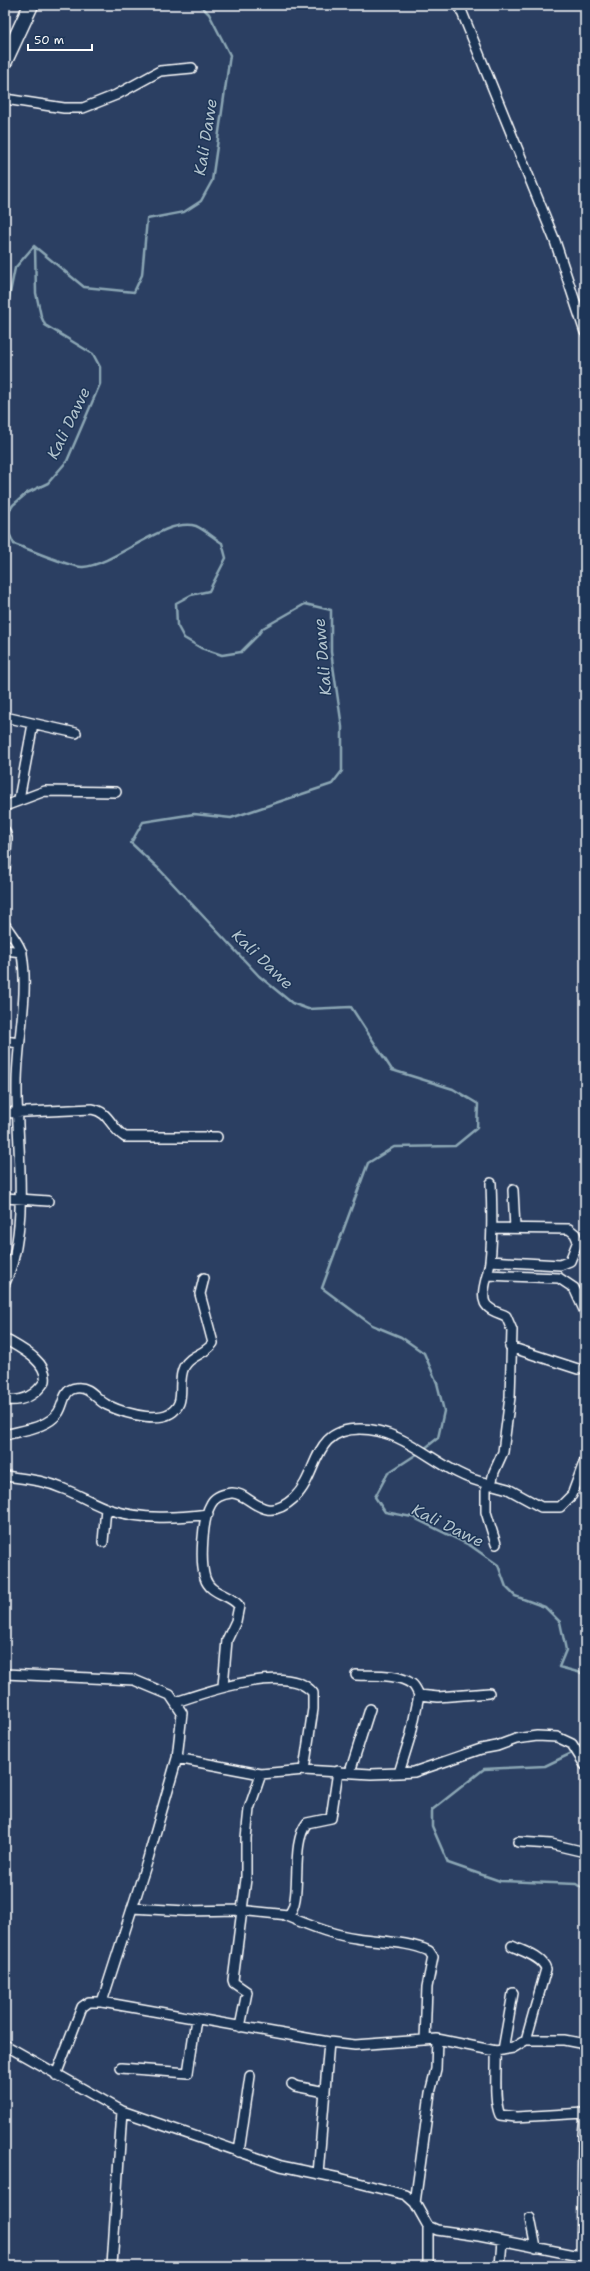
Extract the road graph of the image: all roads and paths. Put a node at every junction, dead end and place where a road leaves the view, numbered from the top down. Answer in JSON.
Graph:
{"nodes":[{"id":1,"x":31,"y":5,"type":"edge"},
{"id":2,"x":460,"y":5,"type":"edge"},
{"id":3,"x":5,"y":61,"type":"edge"},
{"id":4,"x":192,"y":68,"type":"dead end"},
{"id":5,"x":5,"y":99,"type":"edge"},
{"id":6,"x":585,"y":332,"type":"edge"},
{"id":7,"x":5,"y":717,"type":"edge"},
{"id":8,"x":33,"y":724,"type":"junction"},
{"id":9,"x":76,"y":733,"type":"dead end"},
{"id":10,"x":116,"y":792,"type":"dead end"},
{"id":11,"x":18,"y":799,"type":"junction"},
{"id":12,"x":5,"y":806,"type":"edge"},
{"id":13,"x":5,"y":831,"type":"edge"},
{"id":14,"x":5,"y":869,"type":"edge"},
{"id":15,"x":5,"y":925,"type":"edge"},
{"id":16,"x":5,"y":950,"type":"edge"},
{"id":17,"x":22,"y":952,"type":"junction"},
{"id":18,"x":5,"y":1041,"type":"edge"},
{"id":19,"x":18,"y":1043,"type":"junction"},
{"id":20,"x":5,"y":1113,"type":"edge"},
{"id":21,"x":17,"y":1113,"type":"junction"},
{"id":22,"x":217,"y":1137,"type":"dead end"},
{"id":23,"x":491,"y":1183,"type":"dead end"},
{"id":24,"x":512,"y":1190,"type":"dead end"},
{"id":25,"x":5,"y":1198,"type":"edge"},
{"id":26,"x":19,"y":1199,"type":"junction"},
{"id":27,"x":48,"y":1201,"type":"dead end"},
{"id":28,"x":492,"y":1228,"type":"junction"},
{"id":29,"x":515,"y":1228,"type":"junction"},
{"id":30,"x":490,"y":1261,"type":"junction"},
{"id":31,"x":488,"y":1275,"type":"junction"},
{"id":32,"x":204,"y":1278,"type":"dead end"},
{"id":33,"x":6,"y":1279,"type":"edge"},
{"id":34,"x":585,"y":1312,"type":"edge"},
{"id":35,"x":5,"y":1339,"type":"edge"},
{"id":36,"x":510,"y":1347,"type":"junction"},
{"id":37,"x":578,"y":1369,"type":"dead end"},
{"id":38,"x":5,"y":1400,"type":"edge"},
{"id":39,"x":5,"y":1435,"type":"edge"},
{"id":40,"x":585,"y":1460,"type":"edge"},
{"id":41,"x":5,"y":1476,"type":"edge"},
{"id":42,"x":488,"y":1484,"type":"junction"},
{"id":43,"x":106,"y":1508,"type":"junction"},
{"id":44,"x":208,"y":1514,"type":"junction"},
{"id":45,"x":103,"y":1542,"type":"dead end"},
{"id":46,"x":496,"y":1544,"type":"dead end"},
{"id":47,"x":5,"y":1674,"type":"edge"},
{"id":48,"x":356,"y":1675,"type":"dead end"},
{"id":49,"x":223,"y":1686,"type":"junction"},
{"id":50,"x":489,"y":1693,"type":"dead end"},
{"id":51,"x":419,"y":1695,"type":"junction"},
{"id":52,"x":176,"y":1702,"type":"junction"},
{"id":53,"x":370,"y":1709,"type":"dead end"},
{"id":54,"x":177,"y":1758,"type":"junction"},
{"id":55,"x":585,"y":1765,"type":"edge"},
{"id":56,"x":304,"y":1770,"type":"junction"},
{"id":57,"x":338,"y":1771,"type":"junction"},
{"id":58,"x":350,"y":1772,"type":"junction"},
{"id":59,"x":398,"y":1773,"type":"junction"},
{"id":60,"x":260,"y":1774,"type":"junction"},
{"id":61,"x":518,"y":1842,"type":"dead end"},
{"id":62,"x":585,"y":1852,"type":"edge"},
{"id":63,"x":132,"y":1908,"type":"junction"},
{"id":64,"x":242,"y":1910,"type":"junction"},
{"id":65,"x":286,"y":1916,"type":"junction"},
{"id":66,"x":512,"y":1946,"type":"dead end"},
{"id":67,"x":512,"y":1992,"type":"dead end"},
{"id":68,"x":102,"y":2002,"type":"junction"},
{"id":69,"x":196,"y":2020,"type":"junction"},
{"id":70,"x":240,"y":2027,"type":"junction"},
{"id":71,"x":437,"y":2039,"type":"junction"},
{"id":72,"x":425,"y":2040,"type":"junction"},
{"id":73,"x":526,"y":2040,"type":"junction"},
{"id":74,"x":329,"y":2042,"type":"junction"},
{"id":75,"x":5,"y":2044,"type":"edge"},
{"id":76,"x":585,"y":2045,"type":"edge"},
{"id":77,"x":500,"y":2051,"type":"junction"},
{"id":78,"x":121,"y":2068,"type":"dead end"},
{"id":79,"x":56,"y":2075,"type":"junction"},
{"id":80,"x":250,"y":2076,"type":"dead end"},
{"id":81,"x":292,"y":2084,"type":"dead end"},
{"id":82,"x":325,"y":2092,"type":"junction"},
{"id":83,"x":122,"y":2110,"type":"junction"},
{"id":84,"x":585,"y":2114,"type":"edge"},
{"id":85,"x":239,"y":2152,"type":"junction"},
{"id":86,"x":318,"y":2174,"type":"junction"},
{"id":87,"x":415,"y":2203,"type":"junction"},
{"id":88,"x":530,"y":2218,"type":"dead end"},
{"id":89,"x":428,"y":2226,"type":"junction"},
{"id":90,"x":502,"y":2241,"type":"junction"},
{"id":91,"x":536,"y":2248,"type":"junction"},
{"id":92,"x":583,"y":2257,"type":"edge"},
{"id":93,"x":112,"y":2266,"type":"edge"},
{"id":94,"x":428,"y":2266,"type":"edge"},
{"id":95,"x":500,"y":2266,"type":"edge"}],
"edges":[{"from":1,"to":3,"type":"main road"},
{"from":2,"to":6,"type":"street"},
{"from":4,"to":5,"type":"street"},
{"from":7,"to":8,"type":"street"},
{"from":8,"to":9,"type":"street"},
{"from":8,"to":11,"type":"street"},
{"from":10,"to":11,"type":"street"},
{"from":11,"to":12,"type":"street"},
{"from":13,"to":14,"type":"street"},
{"from":15,"to":17,"type":"street"},
{"from":16,"to":17,"type":"street"},
{"from":17,"to":19,"type":"street"},
{"from":18,"to":19,"type":"street"},
{"from":19,"to":21,"type":"street"},
{"from":20,"to":21,"type":"street"},
{"from":21,"to":22,"type":"street"},
{"from":21,"to":26,"type":"street"},
{"from":23,"to":28,"type":"street"},
{"from":24,"to":29,"type":"street"},
{"from":25,"to":26,"type":"street"},
{"from":26,"to":27,"type":"street"},
{"from":26,"to":33,"type":"street"},
{"from":28,"to":29,"type":"street"},
{"from":28,"to":30,"type":"street"},
{"from":29,"to":30,"type":"street"},
{"from":30,"to":31,"type":"street"},
{"from":31,"to":34,"type":"street"},
{"from":31,"to":36,"type":"street"},
{"from":32,"to":39,"type":"street"},
{"from":35,"to":38,"type":"street"},
{"from":36,"to":37,"type":"street"},
{"from":36,"to":42,"type":"street"},
{"from":40,"to":42,"type":"street"},
{"from":41,"to":43,"type":"street"},
{"from":42,"to":44,"type":"street"},
{"from":42,"to":46,"type":"street"},
{"from":43,"to":44,"type":"street"},
{"from":43,"to":45,"type":"street"},
{"from":44,"to":49,"type":"street"},
{"from":47,"to":52,"type":"street"},
{"from":48,"to":51,"type":"street"},
{"from":49,"to":52,"type":"street"},
{"from":49,"to":56,"type":"street"},
{"from":50,"to":51,"type":"street"},
{"from":51,"to":59,"type":"street"},
{"from":52,"to":54,"type":"street"},
{"from":53,"to":58,"type":"street"},
{"from":54,"to":60,"type":"street"},
{"from":54,"to":63,"type":"street"},
{"from":55,"to":59,"type":"street"},
{"from":56,"to":57,"type":"street"},
{"from":56,"to":60,"type":"street"},
{"from":57,"to":58,"type":"street"},
{"from":57,"to":65,"type":"street"},
{"from":58,"to":59,"type":"street"},
{"from":60,"to":64,"type":"street"},
{"from":61,"to":62,"type":"street"},
{"from":63,"to":64,"type":"street"},
{"from":63,"to":68,"type":"street"},
{"from":64,"to":65,"type":"street"},
{"from":64,"to":70,"type":"street"},
{"from":65,"to":72,"type":"street"},
{"from":66,"to":73,"type":"street"},
{"from":67,"to":77,"type":"street"},
{"from":68,"to":69,"type":"street"},
{"from":68,"to":79,"type":"street"},
{"from":69,"to":70,"type":"street"},
{"from":69,"to":78,"type":"street"},
{"from":70,"to":74,"type":"street"},
{"from":71,"to":72,"type":"street"},
{"from":71,"to":77,"type":"street"},
{"from":71,"to":87,"type":"street"},
{"from":72,"to":74,"type":"street"},
{"from":73,"to":76,"type":"street"},
{"from":73,"to":77,"type":"street"},
{"from":74,"to":82,"type":"street"},
{"from":75,"to":79,"type":"street"},
{"from":77,"to":84,"type":"street"},
{"from":79,"to":83,"type":"street"},
{"from":80,"to":85,"type":"street"},
{"from":81,"to":82,"type":"street"},
{"from":82,"to":86,"type":"street"},
{"from":83,"to":85,"type":"street"},
{"from":83,"to":93,"type":"street"},
{"from":84,"to":92,"type":"street"},
{"from":85,"to":86,"type":"street"},
{"from":86,"to":87,"type":"street"},
{"from":87,"to":89,"type":"street"},
{"from":88,"to":91,"type":"street"},
{"from":89,"to":90,"type":"street"},
{"from":89,"to":94,"type":"street"},
{"from":90,"to":91,"type":"street"},
{"from":90,"to":95,"type":"street"},
{"from":91,"to":92,"type":"street"}]}
